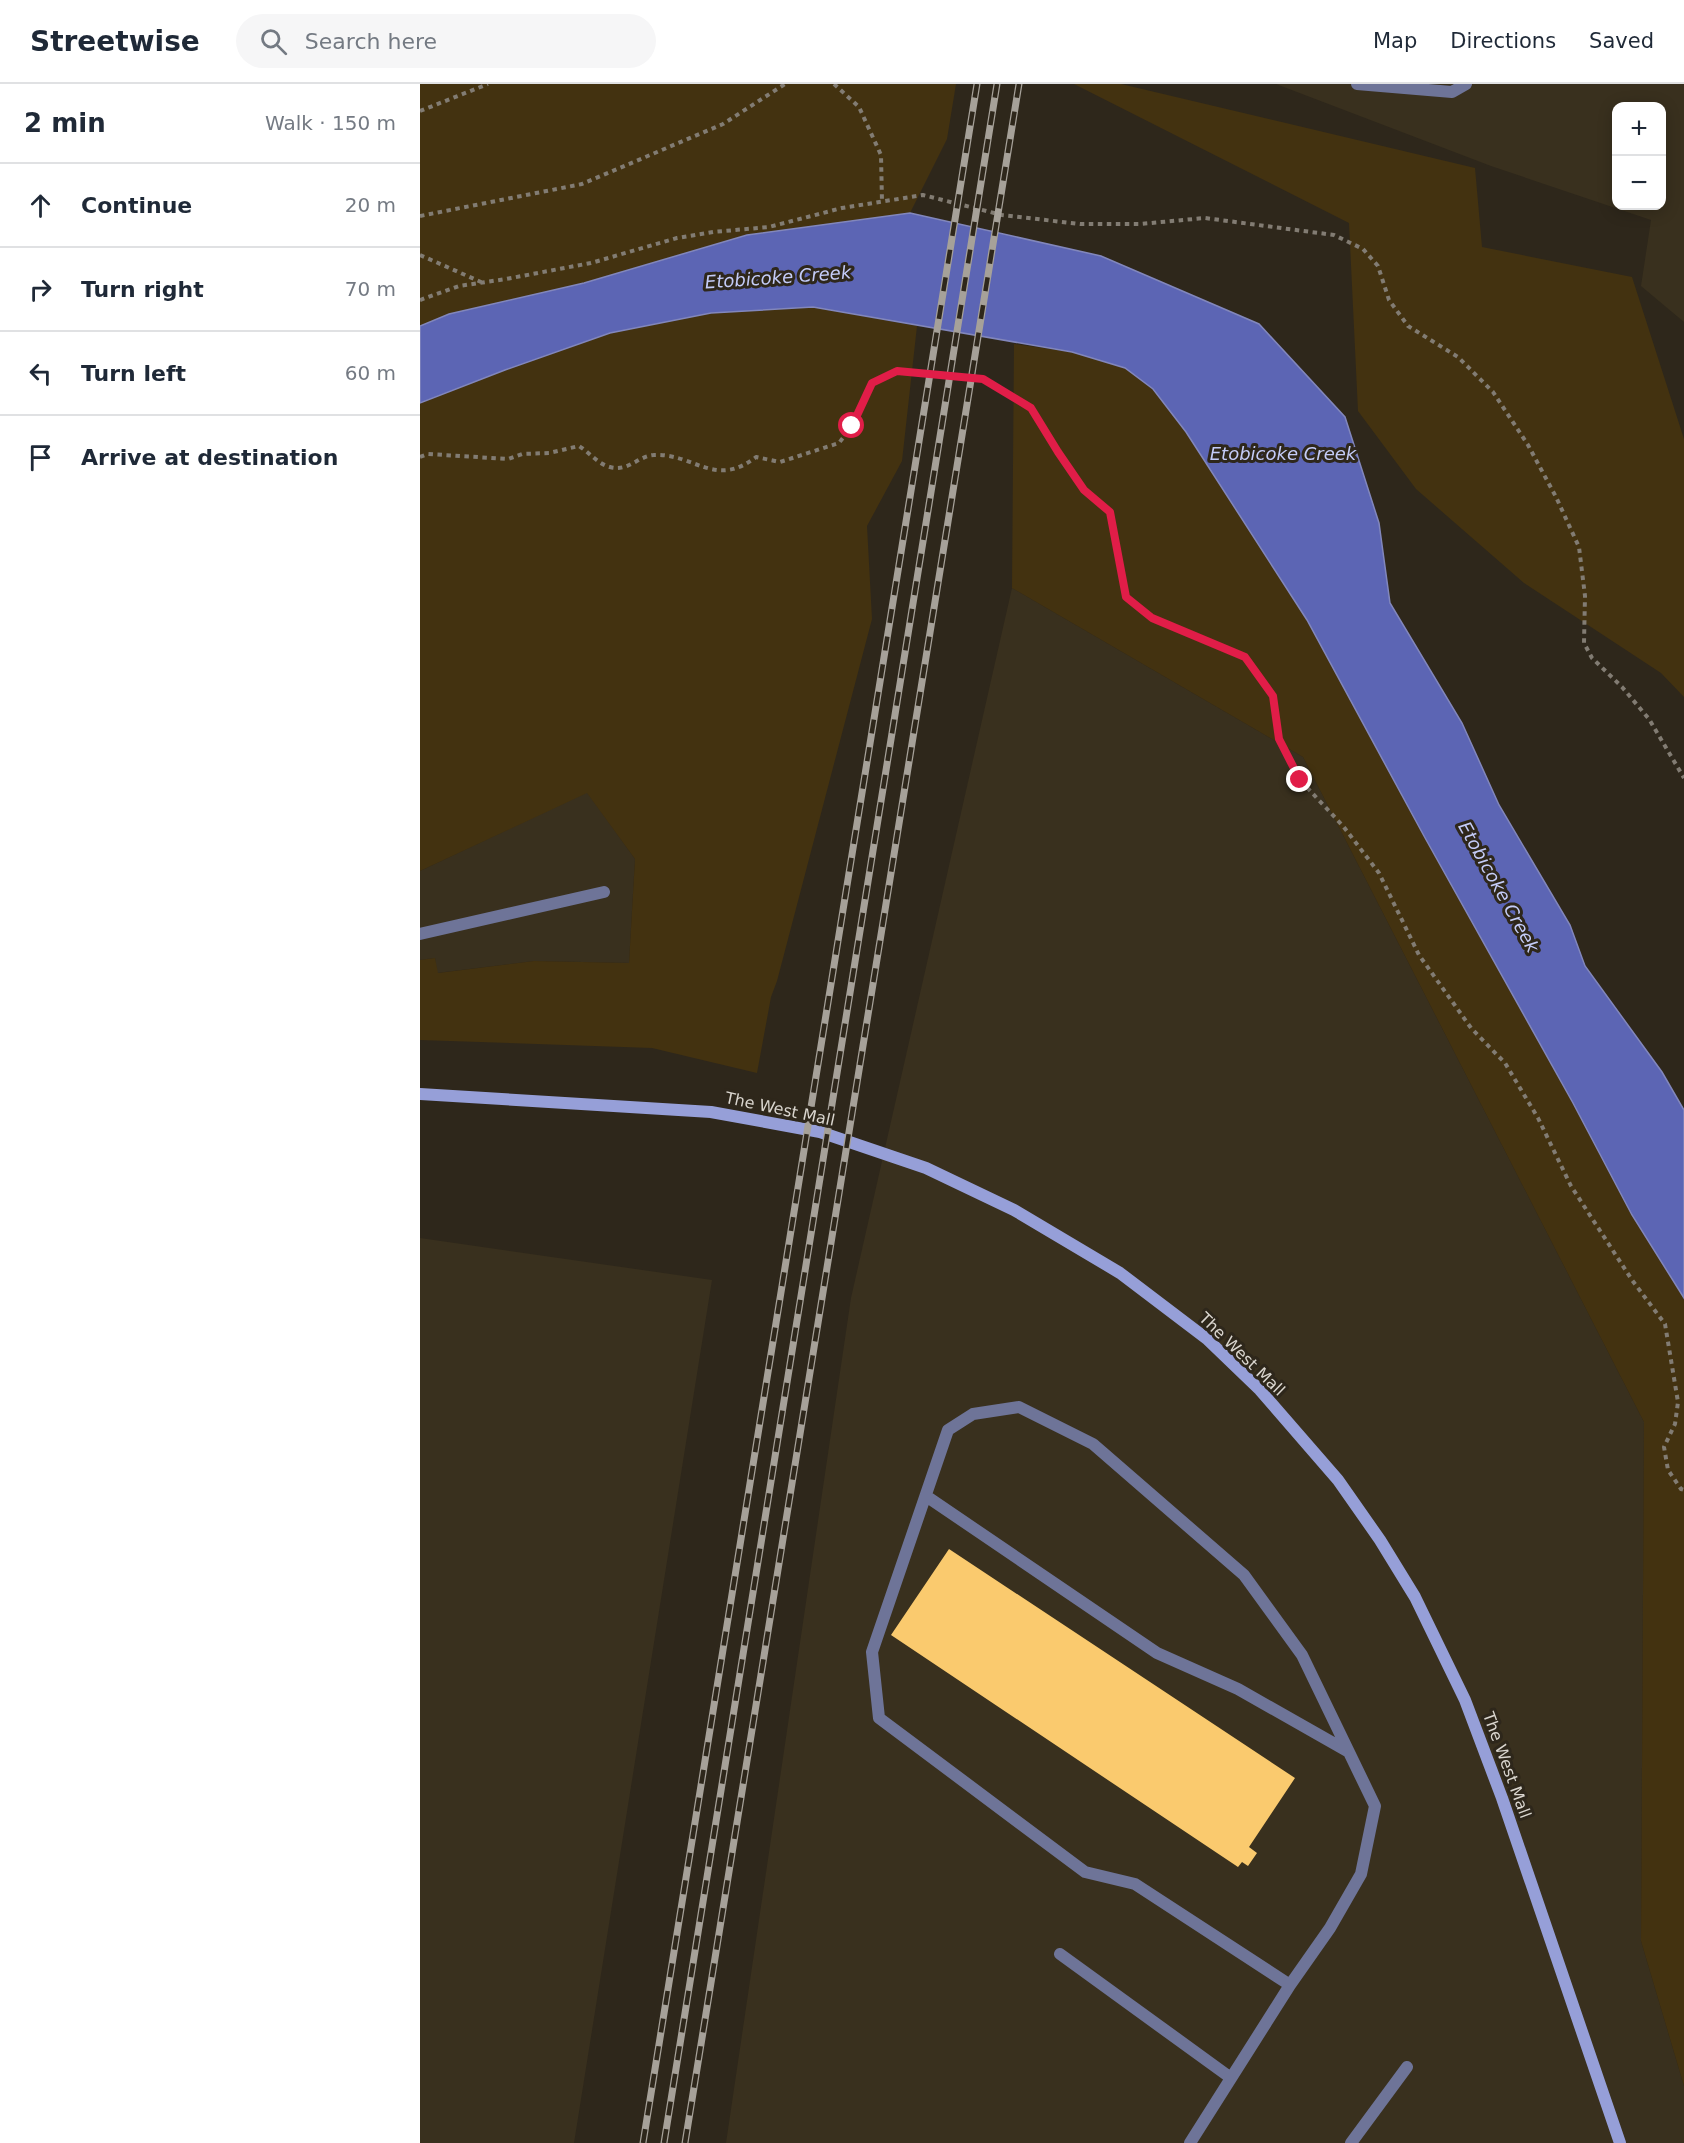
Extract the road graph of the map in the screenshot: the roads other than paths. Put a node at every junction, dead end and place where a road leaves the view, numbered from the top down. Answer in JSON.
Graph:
{"nodes":[{"id":1,"x":1357,"y":84,"type":"edge"},
{"id":2,"x":1466,"y":84,"type":"edge"},
{"id":3,"x":604,"y":892,"type":"dead end"},
{"id":4,"x":420,"y":934,"type":"edge"},
{"id":5,"x":420,"y":1094,"type":"edge"},
{"id":6,"x":926,"y":1496,"type":"junction"},
{"id":7,"x":1349,"y":1752,"type":"junction"},
{"id":8,"x":1059,"y":1954,"type":"dead end"},
{"id":9,"x":1290,"y":1985,"type":"junction"},
{"id":10,"x":1407,"y":2067,"type":"dead end"},
{"id":11,"x":1231,"y":2078,"type":"junction"},
{"id":12,"x":1190,"y":2143,"type":"edge"},
{"id":13,"x":1351,"y":2143,"type":"edge"},
{"id":14,"x":1620,"y":2143,"type":"edge"}],
"edges":[{"from":1,"to":2,"type":"lane"},
{"from":3,"to":4,"type":"lane"},
{"from":5,"to":14,"type":"main road","name":"The West Mall"},
{"from":6,"to":7,"type":"lane"},
{"from":6,"to":7,"type":"lane"},
{"from":6,"to":9,"type":"lane"},
{"from":7,"to":9,"type":"lane"},
{"from":8,"to":11,"type":"lane"},
{"from":9,"to":11,"type":"lane"},
{"from":10,"to":13,"type":"lane"},
{"from":11,"to":12,"type":"lane"}]}
